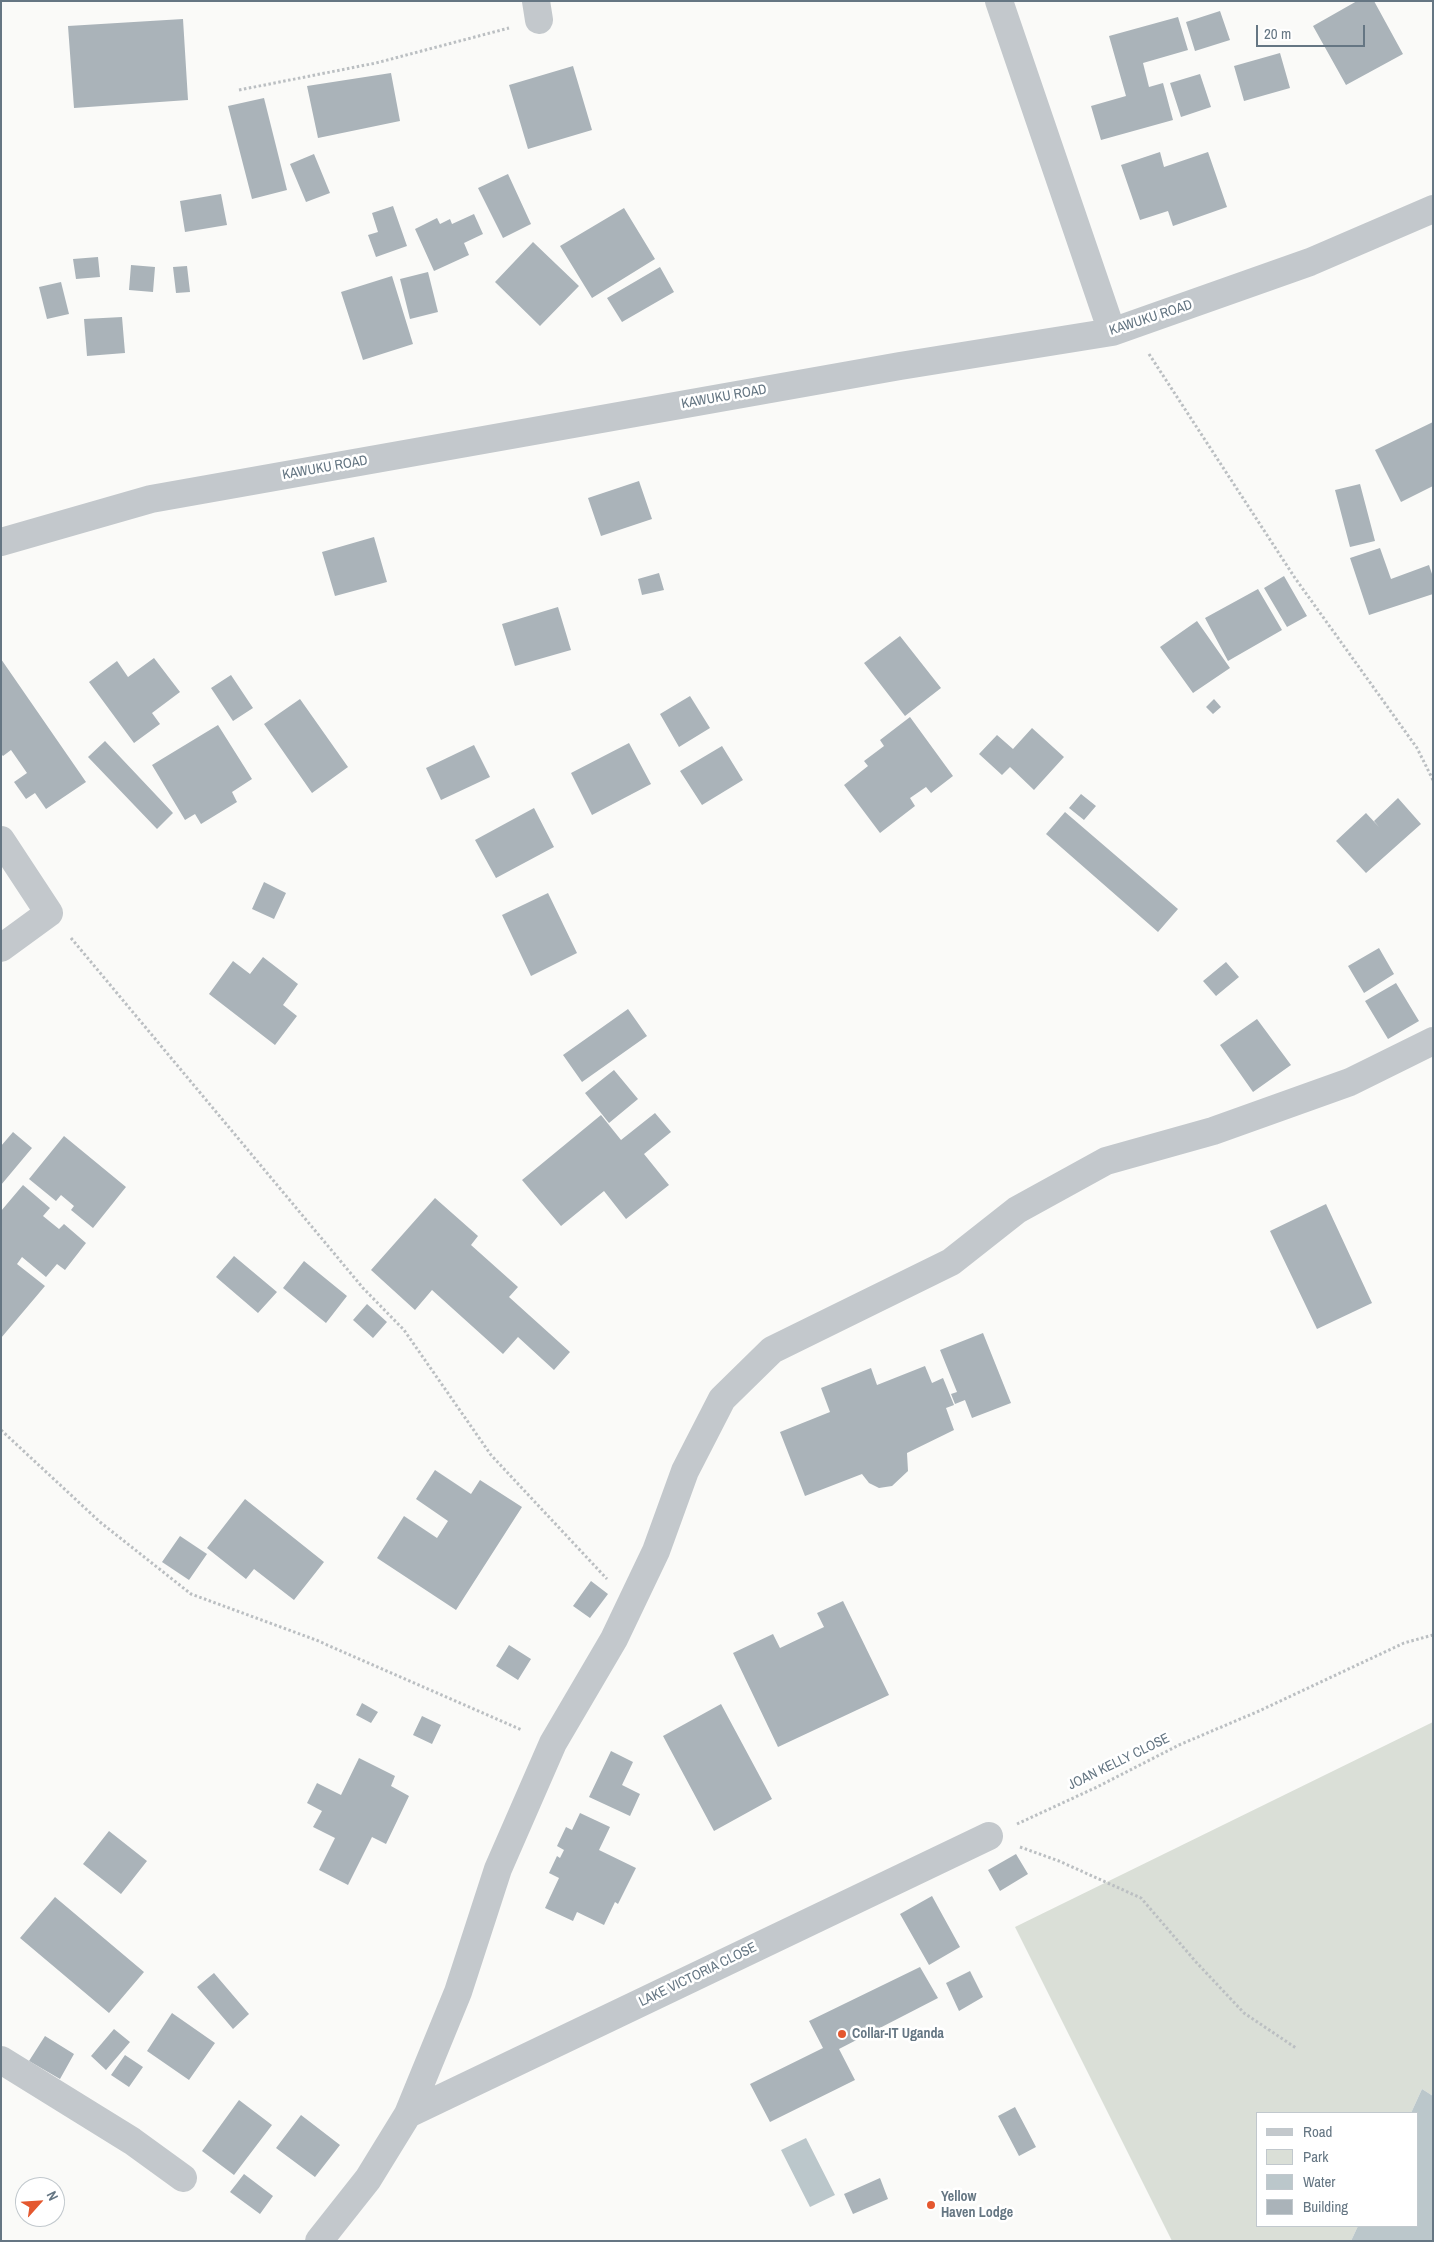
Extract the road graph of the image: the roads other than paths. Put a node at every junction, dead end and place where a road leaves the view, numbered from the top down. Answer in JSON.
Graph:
{"nodes":[{"id":1,"x":999,"y":1,"type":"edge"},
{"id":2,"x":1433,"y":209,"type":"edge"},
{"id":3,"x":1121,"y":329,"type":"junction"},
{"id":4,"x":1,"y":542,"type":"edge"},
{"id":5,"x":1,"y":840,"type":"edge"},
{"id":6,"x":1,"y":948,"type":"edge"},
{"id":7,"x":1433,"y":1041,"type":"edge"},
{"id":8,"x":989,"y":1836,"type":"road end"},
{"id":9,"x":1,"y":2060,"type":"edge"},
{"id":10,"x":408,"y":2114,"type":"junction"},
{"id":11,"x":183,"y":2178,"type":"dead end"},
{"id":12,"x":319,"y":2241,"type":"edge"}],
"edges":[{"from":1,"to":3,"type":"street"},
{"from":2,"to":3,"type":"street","name":"KAWUKU ROAD"},
{"from":3,"to":4,"type":"street","name":"KAWUKU ROAD"},
{"from":5,"to":6,"type":"street"},
{"from":7,"to":10,"type":"street"},
{"from":8,"to":10,"type":"street","name":"LAKE VICTORIA CLOSE"},
{"from":9,"to":11,"type":"street"},
{"from":10,"to":12,"type":"street"}]}
